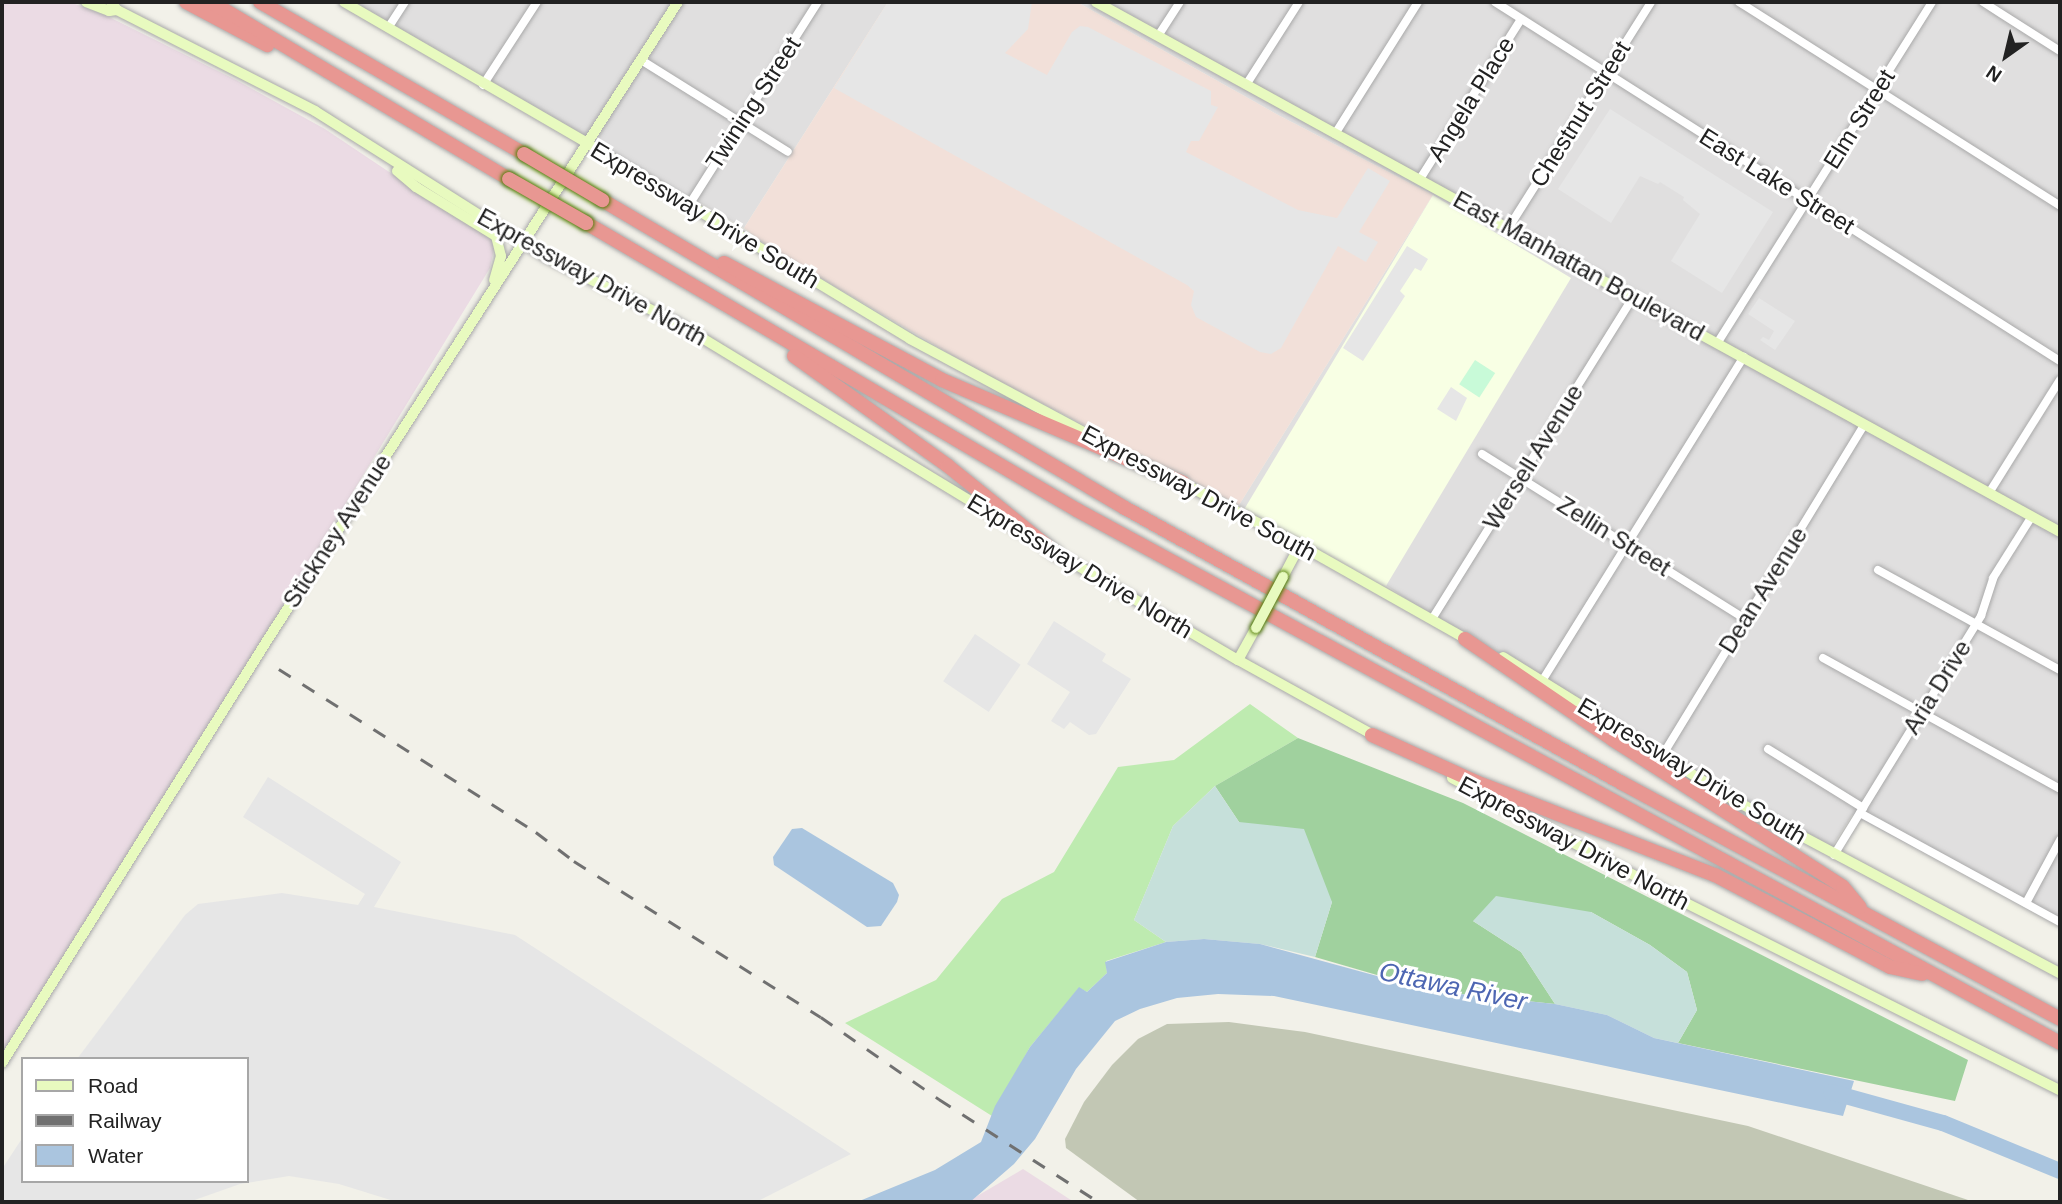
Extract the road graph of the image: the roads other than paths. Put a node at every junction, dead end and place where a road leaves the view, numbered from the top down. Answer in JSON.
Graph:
{"nodes":[{"id":1,"x":86,"y":2,"type":"edge"},
{"id":2,"x":186,"y":2,"type":"edge"},
{"id":3,"x":211,"y":2,"type":"edge"},
{"id":4,"x":260,"y":2,"type":"edge"},
{"id":5,"x":344,"y":2,"type":"edge"},
{"id":6,"x":405,"y":2,"type":"edge"},
{"id":7,"x":537,"y":2,"type":"edge"},
{"id":8,"x":678,"y":2,"type":"edge"},
{"id":9,"x":818,"y":2,"type":"edge"},
{"id":10,"x":1096,"y":2,"type":"edge"},
{"id":11,"x":1180,"y":2,"type":"edge"},
{"id":12,"x":1299,"y":2,"type":"edge"},
{"id":13,"x":1418,"y":2,"type":"edge"},
{"id":14,"x":1495,"y":2,"type":"edge"},
{"id":15,"x":1651,"y":2,"type":"edge"},
{"id":16,"x":1739,"y":2,"type":"edge"},
{"id":17,"x":1932,"y":2,"type":"edge"},
{"id":18,"x":1983,"y":2,"type":"edge"},
{"id":19,"x":114,"y":6,"type":"edge"},
{"id":20,"x":1521,"y":19,"type":"junction"},
{"id":21,"x":388,"y":28,"type":"junction"},
{"id":22,"x":1158,"y":36,"type":"junction"},
{"id":23,"x":2060,"y":51,"type":"edge"},
{"id":24,"x":640,"y":60,"type":"junction"},
{"id":25,"x":1606,"y":73,"type":"junction"},
{"id":26,"x":483,"y":85,"type":"junction"},
{"id":27,"x":1247,"y":85,"type":"junction"},
{"id":28,"x":1877,"y":89,"type":"junction"},
{"id":29,"x":396,"y":112,"type":"junction"},
{"id":30,"x":741,"y":123,"type":"junction"},
{"id":31,"x":351,"y":134,"type":"junction"},
{"id":32,"x":1335,"y":134,"type":"junction"},
{"id":33,"x":587,"y":143,"type":"junction"},
{"id":34,"x":788,"y":152,"type":"dead end"},
{"id":35,"x":1420,"y":179,"type":"junction"},
{"id":36,"x":602,"y":200,"type":"junction"},
{"id":37,"x":1807,"y":201,"type":"junction"},
{"id":38,"x":689,"y":205,"type":"junction"},
{"id":39,"x":2060,"y":206,"type":"edge"},
{"id":40,"x":1509,"y":227,"type":"junction"},
{"id":41,"x":523,"y":241,"type":"junction"},
{"id":42,"x":489,"y":293,"type":"junction"},
{"id":43,"x":1634,"y":296,"type":"junction"},
{"id":44,"x":734,"y":311,"type":"junction"},
{"id":45,"x":1718,"y":342,"type":"junction"},
{"id":46,"x":1744,"y":356,"type":"junction"},
{"id":47,"x":2060,"y":361,"type":"edge"},
{"id":48,"x":2060,"y":380,"type":"edge"},
{"id":49,"x":1865,"y":424,"type":"junction"},
{"id":50,"x":1482,"y":454,"type":"dead end"},
{"id":51,"x":1520,"y":478,"type":"junction"},
{"id":52,"x":1183,"y":483,"type":"junction"},
{"id":53,"x":1989,"y":493,"type":"junction"},
{"id":54,"x":2032,"y":516,"type":"junction"},
{"id":55,"x":2060,"y":532,"type":"edge"},
{"id":56,"x":1626,"y":544,"type":"junction"},
{"id":57,"x":1300,"y":545,"type":"junction"},
{"id":58,"x":1057,"y":554,"type":"junction"},
{"id":59,"x":1878,"y":570,"type":"dead end"},
{"id":60,"x":1745,"y":618,"type":"junction"},
{"id":61,"x":1433,"y":619,"type":"junction"},
{"id":62,"x":1976,"y":624,"type":"junction"},
{"id":63,"x":1465,"y":639,"type":"junction"},
{"id":64,"x":1823,"y":658,"type":"dead end"},
{"id":65,"x":1238,"y":660,"type":"junction"},
{"id":66,"x":2060,"y":670,"type":"edge"},
{"id":67,"x":1542,"y":681,"type":"junction"},
{"id":68,"x":1922,"y":712,"type":"junction"},
{"id":69,"x":1372,"y":735,"type":"junction"},
{"id":70,"x":1768,"y":749,"type":"dead end"},
{"id":71,"x":1662,"y":756,"type":"junction"},
{"id":72,"x":2060,"y":789,"type":"edge"},
{"id":73,"x":1861,"y":810,"type":"junction"},
{"id":74,"x":2060,"y":840,"type":"edge"},
{"id":75,"x":1834,"y":855,"type":"junction"},
{"id":76,"x":2026,"y":903,"type":"junction"},
{"id":77,"x":1865,"y":913,"type":"junction"},
{"id":78,"x":2060,"y":922,"type":"edge"},
{"id":79,"x":2060,"y":973,"type":"edge"},
{"id":80,"x":1940,"y":978,"type":"junction"},
{"id":81,"x":2060,"y":1019,"type":"edge"},
{"id":82,"x":2060,"y":1043,"type":"edge"},
{"id":83,"x":2,"y":1063,"type":"edge"},
{"id":84,"x":2060,"y":1090,"type":"edge"}],
"edges":[{"from":1,"to":19,"type":"main road","name":"Expressway Drive North"},
{"from":2,"to":29,"type":"highway"},
{"from":3,"to":29,"type":"highway"},
{"from":4,"to":36,"type":"highway","bridge":true},
{"from":5,"to":21,"type":"main road","name":"Expressway Drive South"},
{"from":6,"to":21,"type":"street"},
{"from":7,"to":26,"type":"street"},
{"from":8,"to":24,"type":"main road","name":"Stickney Avenue"},
{"from":9,"to":30,"type":"street","name":"Twining Street"},
{"from":10,"to":22,"type":"main road","name":"East Manhattan Boulevard"},
{"from":11,"to":22,"type":"street"},
{"from":12,"to":27,"type":"street"},
{"from":13,"to":32,"type":"street"},
{"from":14,"to":20,"type":"street","name":"East Lake Street"},
{"from":15,"to":25,"type":"street","name":"Chestnut Street"},
{"from":16,"to":28,"type":"street"},
{"from":17,"to":28,"type":"street","name":"Elm Street"},
{"from":18,"to":23,"type":"street"},
{"from":19,"to":31,"type":"main road","name":"Expressway Drive North"},
{"from":20,"to":25,"type":"street","name":"East Lake Street"},
{"from":20,"to":35,"type":"street","name":"Angela Place"},
{"from":21,"to":26,"type":"main road","name":"Expressway Drive South"},
{"from":22,"to":27,"type":"main road","name":"East Manhattan Boulevard"},
{"from":24,"to":30,"type":"street"},
{"from":24,"to":33,"type":"main road","name":"Stickney Avenue"},
{"from":25,"to":37,"type":"street","name":"East Lake Street"},
{"from":25,"to":40,"type":"street","name":"Chestnut Street"},
{"from":26,"to":33,"type":"main road","name":"Expressway Drive South"},
{"from":27,"to":32,"type":"main road","name":"East Manhattan Boulevard"},
{"from":28,"to":37,"type":"street","name":"Elm Street"},
{"from":28,"to":39,"type":"street"},
{"from":29,"to":44,"type":"highway","bridge":true},
{"from":30,"to":34,"type":"street"},
{"from":30,"to":38,"type":"street","name":"Twining Street"},
{"from":31,"to":41,"type":"main road","name":"Expressway Drive North"},
{"from":31,"to":42,"type":"main road"},
{"from":32,"to":35,"type":"main road","name":"East Manhattan Boulevard"},
{"from":33,"to":38,"type":"main road","name":"Expressway Drive South"},
{"from":33,"to":41,"type":"main road","name":"Stickney Avenue"},
{"from":35,"to":40,"type":"main road","name":"East Manhattan Boulevard"},
{"from":36,"to":52,"type":"highway"},
{"from":36,"to":77,"type":"highway"},
{"from":37,"to":45,"type":"street","name":"Elm Street"},
{"from":37,"to":47,"type":"street","name":"East Lake Street"},
{"from":38,"to":52,"type":"main road","name":"Expressway Drive South"},
{"from":40,"to":43,"type":"main road","name":"East Manhattan Boulevard"},
{"from":41,"to":42,"type":"main road","name":"Stickney Avenue"},
{"from":41,"to":58,"type":"main road","name":"Expressway Drive North"},
{"from":42,"to":83,"type":"main road","name":"Stickney Avenue"},
{"from":43,"to":45,"type":"main road","name":"East Manhattan Boulevard"},
{"from":43,"to":51,"type":"street","name":"Wersell Avenue"},
{"from":44,"to":58,"type":"highway"},
{"from":44,"to":80,"type":"highway"},
{"from":45,"to":46,"type":"main road","name":"East Manhattan Boulevard"},
{"from":46,"to":49,"type":"main road","name":"East Manhattan Boulevard"},
{"from":46,"to":56,"type":"street"},
{"from":48,"to":53,"type":"street"},
{"from":49,"to":53,"type":"main road","name":"East Manhattan Boulevard"},
{"from":49,"to":60,"type":"street","name":"Dean Avenue"},
{"from":50,"to":51,"type":"street","name":"Zellin Street"},
{"from":51,"to":56,"type":"street","name":"Zellin Street"},
{"from":51,"to":61,"type":"street","name":"Wersell Avenue"},
{"from":52,"to":57,"type":"main road","name":"Expressway Drive South"},
{"from":53,"to":54,"type":"main road","name":"East Manhattan Boulevard"},
{"from":54,"to":55,"type":"main road","name":"East Manhattan Boulevard"},
{"from":54,"to":62,"type":"street","name":"Aria Drive"},
{"from":56,"to":60,"type":"street","name":"Zellin Street"},
{"from":56,"to":67,"type":"street"},
{"from":57,"to":61,"type":"main road","name":"Expressway Drive South"},
{"from":57,"to":65,"type":"main road","bridge":true},
{"from":58,"to":65,"type":"main road","name":"Expressway Drive North"},
{"from":59,"to":62,"type":"street"},
{"from":60,"to":71,"type":"street","name":"Dean Avenue"},
{"from":61,"to":63,"type":"main road","name":"Expressway Drive South"},
{"from":62,"to":66,"type":"street"},
{"from":62,"to":68,"type":"street","name":"Aria Drive"},
{"from":63,"to":67,"type":"main road","name":"Expressway Drive South"},
{"from":63,"to":77,"type":"highway"},
{"from":64,"to":68,"type":"street"},
{"from":65,"to":69,"type":"main road","name":"Expressway Drive North"},
{"from":67,"to":71,"type":"main road","name":"Expressway Drive South"},
{"from":68,"to":72,"type":"street"},
{"from":68,"to":73,"type":"street","name":"Aria Drive"},
{"from":69,"to":80,"type":"highway"},
{"from":69,"to":84,"type":"main road","name":"Expressway Drive North"},
{"from":70,"to":73,"type":"street"},
{"from":71,"to":75,"type":"main road","name":"Expressway Drive South"},
{"from":73,"to":75,"type":"street","name":"Aria Drive"},
{"from":73,"to":76,"type":"street"},
{"from":74,"to":76,"type":"street"},
{"from":75,"to":79,"type":"main road","name":"Expressway Drive South"},
{"from":76,"to":78,"type":"street"},
{"from":77,"to":81,"type":"highway"},
{"from":80,"to":82,"type":"highway"}]}
